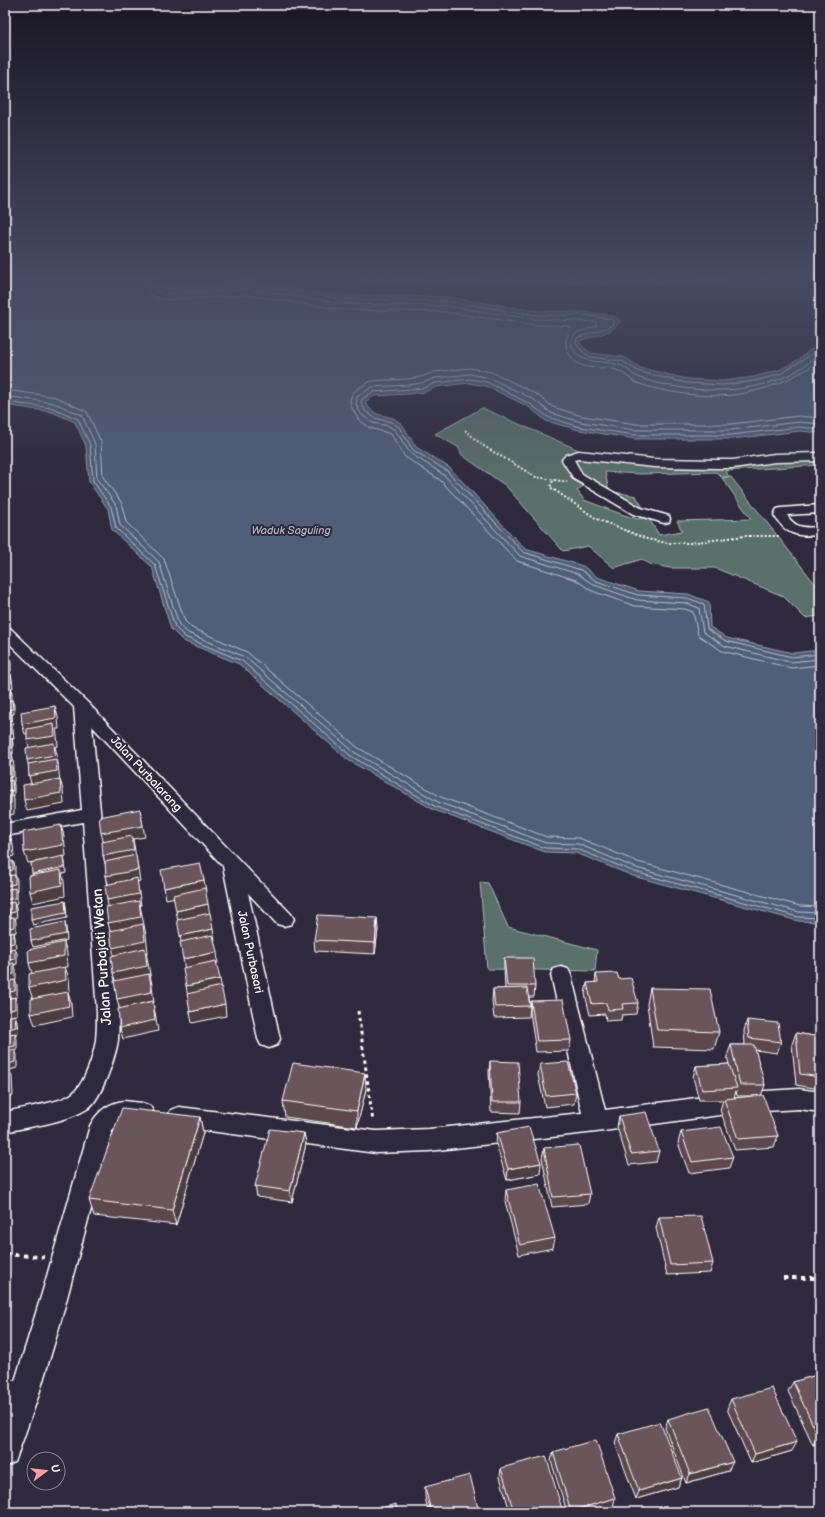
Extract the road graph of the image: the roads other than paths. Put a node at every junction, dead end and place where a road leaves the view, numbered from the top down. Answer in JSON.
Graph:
{"nodes":[{"id":1,"x":820,"y":457,"type":"edge"},
{"id":2,"x":820,"y":509,"type":"edge"},
{"id":3,"x":664,"y":519,"type":"dead end"},
{"id":4,"x":820,"y":531,"type":"edge"},
{"id":5,"x":5,"y":631,"type":"edge"},
{"id":6,"x":82,"y":706,"type":"junction"},
{"id":7,"x":90,"y":815,"type":"junction"},
{"id":8,"x":5,"y":830,"type":"edge"},
{"id":9,"x":232,"y":865,"type":"junction"},
{"id":10,"x":284,"y":919,"type":"dead end"},
{"id":11,"x":561,"y":975,"type":"dead end"},
{"id":12,"x":269,"y":1039,"type":"dead end"},
{"id":13,"x":820,"y":1102,"type":"edge"},
{"id":14,"x":5,"y":1122,"type":"edge"},
{"id":15,"x":596,"y":1122,"type":"junction"},
{"id":16,"x":15,"y":1395,"type":"edge"},
{"id":17,"x":5,"y":1452,"type":"edge"}],
"edges":[{"from":1,"to":3,"type":"street"},
{"from":2,"to":4,"type":"street"},
{"from":5,"to":6,"type":"street","name":"Jalan Purbalarang"},
{"from":6,"to":7,"type":"street","name":"Jalan Purbajati Wetan"},
{"from":6,"to":9,"type":"street","name":"Jalan Purbalarang"},
{"from":7,"to":8,"type":"street"},
{"from":7,"to":14,"type":"street","name":"Jalan Purbajati Wetan"},
{"from":9,"to":10,"type":"street","name":"Jalan Purbalarang"},
{"from":9,"to":12,"type":"street","name":"Jalan Purbasari"},
{"from":11,"to":15,"type":"street"},
{"from":13,"to":15,"type":"street"},
{"from":15,"to":16,"type":"street"},
{"from":16,"to":17,"type":"street"}]}
